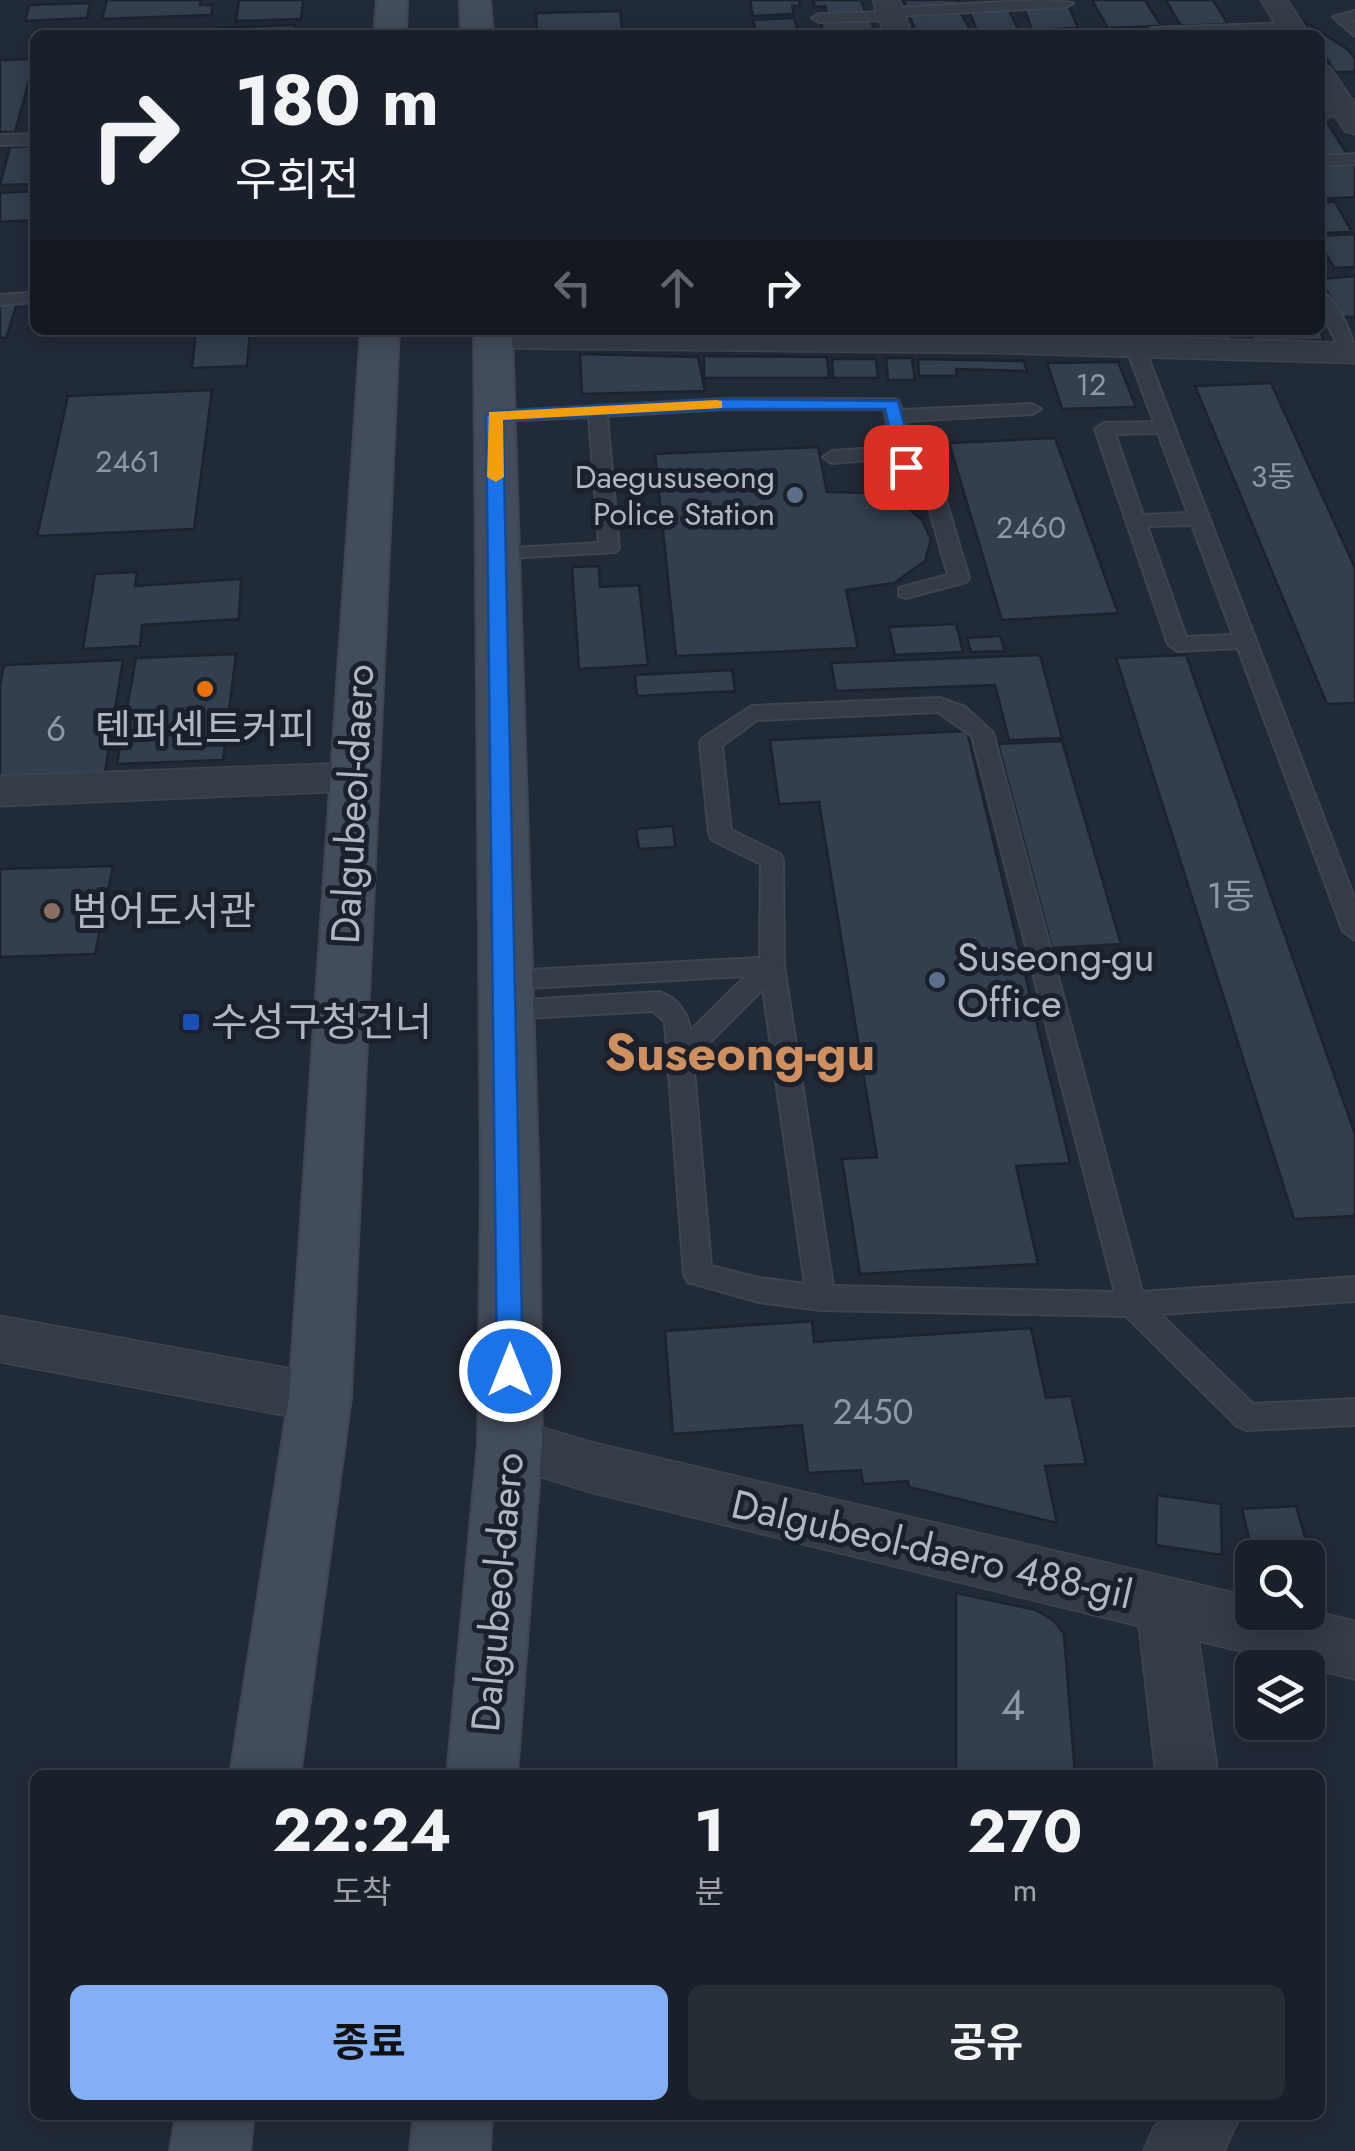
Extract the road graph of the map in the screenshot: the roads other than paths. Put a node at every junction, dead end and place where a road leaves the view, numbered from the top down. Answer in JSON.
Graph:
{"nodes":[{"id":1,"x":392,"y":0,"type":"edge"},
{"id":2,"x":475,"y":0,"type":"edge"},
{"id":3,"x":1274,"y":0,"type":"edge"},
{"id":4,"x":1066,"y":3,"type":"dead end"},
{"id":5,"x":1355,"y":15,"type":"edge"},
{"id":6,"x":891,"y":16,"type":"edge"},
{"id":7,"x":818,"y":18,"type":"dead end"},
{"id":8,"x":390,"y":30,"type":"edge"},
{"id":9,"x":477,"y":30,"type":"edge"},
{"id":10,"x":1293,"y":30,"type":"edge"},
{"id":11,"x":1355,"y":32,"type":"edge"},
{"id":12,"x":1325,"y":83,"type":"edge"},
{"id":13,"x":1340,"y":116,"type":"edge"},
{"id":14,"x":30,"y":139,"type":"edge"},
{"id":15,"x":0,"y":140,"type":"edge"},
{"id":16,"x":1355,"y":159,"type":"edge"},
{"id":17,"x":1325,"y":161,"type":"edge"},
{"id":18,"x":28,"y":298,"type":"dead end"},
{"id":19,"x":0,"y":300,"type":"edge"},
{"id":20,"x":1325,"y":305,"type":"edge"},
{"id":21,"x":380,"y":335,"type":"edge"},
{"id":22,"x":493,"y":335,"type":"edge"},
{"id":23,"x":749,"y":335,"type":"edge"},
{"id":24,"x":820,"y":336,"type":"edge"},
{"id":25,"x":997,"y":337,"type":"edge"},
{"id":26,"x":1135,"y":348,"type":"junction"},
{"id":27,"x":1351,"y":360,"type":"edge"},
{"id":28,"x":1032,"y":409,"type":"dead end"},
{"id":29,"x":598,"y":411,"type":"junction"},
{"id":30,"x":494,"y":416,"type":"junction"},
{"id":31,"x":895,"y":416,"type":"junction"},
{"id":32,"x":1165,"y":427,"type":"junction"},
{"id":33,"x":903,"y":452,"type":"junction"},
{"id":34,"x":832,"y":457,"type":"dead end"},
{"id":35,"x":1200,"y":519,"type":"junction"},
{"id":36,"x":1135,"y":521,"type":"junction"},
{"id":37,"x":497,"y":555,"type":"junction"},
{"id":38,"x":906,"y":592,"type":"dead end"},
{"id":39,"x":1246,"y":641,"type":"junction"},
{"id":40,"x":352,"y":777,"type":"junction"},
{"id":41,"x":0,"y":792,"type":"edge"},
{"id":42,"x":1355,"y":931,"type":"edge"},
{"id":43,"x":772,"y":966,"type":"junction"},
{"id":44,"x":506,"y":995,"type":"junction"},
{"id":45,"x":680,"y":1056,"type":"junction"},
{"id":46,"x":1355,"y":1289,"type":"edge"},
{"id":47,"x":820,"y":1298,"type":"junction"},
{"id":48,"x":1132,"y":1304,"type":"junction"},
{"id":49,"x":0,"y":1339,"type":"edge"},
{"id":50,"x":320,"y":1398,"type":"junction"},
{"id":51,"x":1355,"y":1412,"type":"edge"},
{"id":52,"x":510,"y":1443,"type":"junction"},
{"id":53,"x":1166,"y":1604,"type":"junction"},
{"id":54,"x":1355,"y":1650,"type":"edge"},
{"id":55,"x":266,"y":1770,"type":"edge"},
{"id":56,"x":482,"y":1770,"type":"edge"},
{"id":57,"x":1186,"y":1770,"type":"edge"},
{"id":58,"x":214,"y":2120,"type":"edge"},
{"id":59,"x":453,"y":2120,"type":"edge"},
{"id":60,"x":1204,"y":2120,"type":"edge"},
{"id":61,"x":210,"y":2151,"type":"edge"},
{"id":62,"x":450,"y":2151,"type":"edge"},
{"id":63,"x":1178,"y":2151,"type":"edge"}],
"edges":[{"from":1,"to":8,"type":"main road"},
{"from":2,"to":9,"type":"main road"},
{"from":3,"to":10,"type":"street"},
{"from":4,"to":6,"type":"lane"},
{"from":5,"to":11,"type":"lane"},
{"from":6,"to":7,"type":"lane"},
{"from":12,"to":13,"type":"street"},
{"from":14,"to":15,"type":"lane"},
{"from":16,"to":17,"type":"lane"},
{"from":18,"to":19,"type":"lane"},
{"from":20,"to":27,"type":"lane"},
{"from":21,"to":40,"type":"main road","name":"Dalgubeol-daero"},
{"from":22,"to":30,"type":"main road","name":"Dalgubeol-daero"},
{"from":23,"to":24,"type":"street"},
{"from":24,"to":25,"type":"street"},
{"from":25,"to":26,"type":"street"},
{"from":26,"to":27,"type":"street"},
{"from":26,"to":32,"type":"lane"},
{"from":28,"to":31,"type":"lane"},
{"from":29,"to":30,"type":"lane"},
{"from":29,"to":31,"type":"lane"},
{"from":29,"to":37,"type":"lane"},
{"from":30,"to":37,"type":"main road","name":"Dalgubeol-daero"},
{"from":31,"to":33,"type":"lane"},
{"from":32,"to":35,"type":"lane"},
{"from":32,"to":36,"type":"lane"},
{"from":33,"to":34,"type":"lane"},
{"from":33,"to":38,"type":"lane"},
{"from":35,"to":36,"type":"lane"},
{"from":35,"to":39,"type":"lane"},
{"from":36,"to":39,"type":"lane"},
{"from":37,"to":44,"type":"main road","name":"Dalgubeol-daero"},
{"from":39,"to":42,"type":"lane"},
{"from":40,"to":41,"type":"street"},
{"from":40,"to":50,"type":"main road","name":"Dalgubeol-daero"},
{"from":43,"to":44,"type":"lane"},
{"from":43,"to":45,"type":"lane"},
{"from":43,"to":47,"type":"lane"},
{"from":43,"to":48,"type":"lane"},
{"from":44,"to":45,"type":"lane"},
{"from":44,"to":52,"type":"main road","name":"Dalgubeol-daero"},
{"from":45,"to":47,"type":"lane"},
{"from":46,"to":48,"type":"lane"},
{"from":47,"to":48,"type":"lane"},
{"from":48,"to":51,"type":"lane"},
{"from":49,"to":50,"type":"street"},
{"from":50,"to":55,"type":"main road","name":"Dalgubeol-daero"},
{"from":52,"to":53,"type":"street","name":"Dalgubeol-daero 488-gil"},
{"from":52,"to":56,"type":"main road","name":"Dalgubeol-daero"},
{"from":53,"to":54,"type":"street","name":"Dalgubeol-daero 488-gil"},
{"from":53,"to":57,"type":"street"},
{"from":58,"to":61,"type":"main road"},
{"from":59,"to":62,"type":"main road"},
{"from":60,"to":63,"type":"street"}]}
